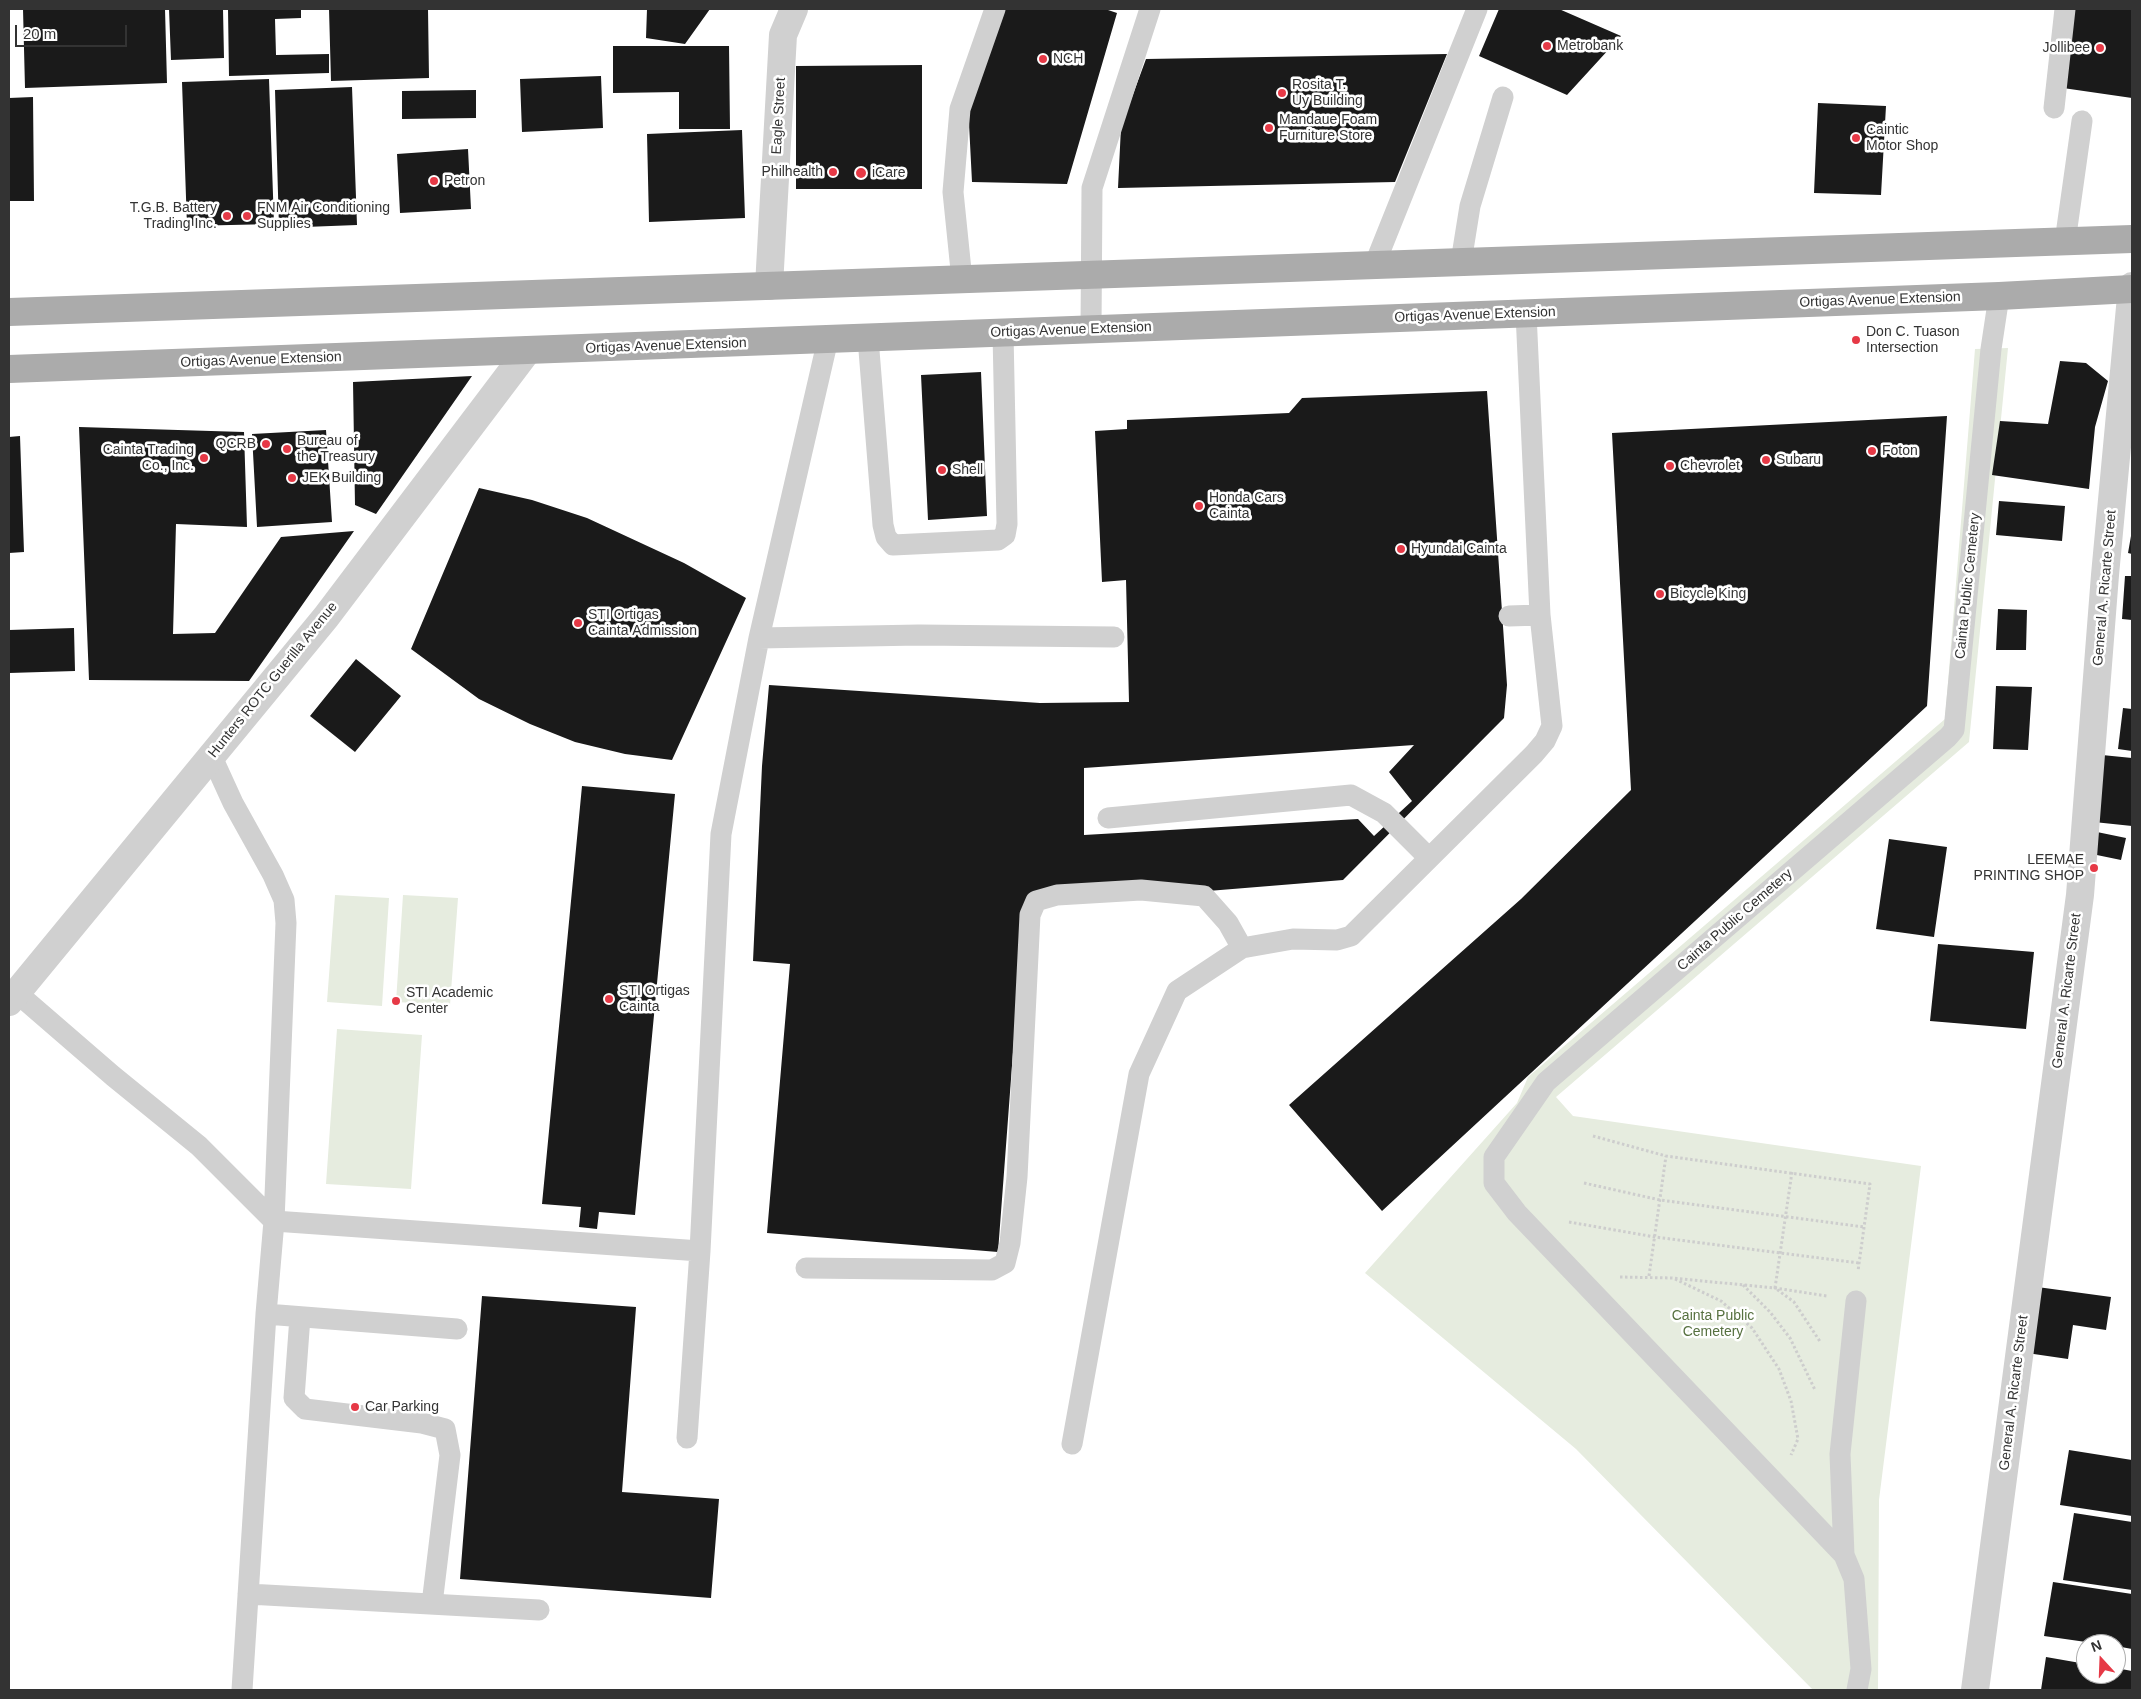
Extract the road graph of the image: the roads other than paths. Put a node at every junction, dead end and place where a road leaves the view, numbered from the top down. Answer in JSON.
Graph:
{"nodes":[{"id":1,"x":794,"y":9,"type":"edge"},
{"id":2,"x":995,"y":9,"type":"edge"},
{"id":3,"x":1150,"y":9,"type":"edge"},
{"id":4,"x":1477,"y":9,"type":"edge"},
{"id":5,"x":2065,"y":9,"type":"edge"},
{"id":6,"x":1504,"y":97,"type":"dead end"},
{"id":7,"x":2054,"y":108,"type":"dead end"},
{"id":8,"x":2082,"y":121,"type":"dead end"},
{"id":9,"x":2132,"y":239,"type":"edge"},
{"id":10,"x":2065,"y":242,"type":"junction"},
{"id":11,"x":1461,"y":262,"type":"junction"},
{"id":12,"x":1374,"y":266,"type":"junction"},
{"id":13,"x":1093,"y":275,"type":"junction"},
{"id":14,"x":962,"y":280,"type":"junction"},
{"id":15,"x":769,"y":286,"type":"junction"},
{"id":16,"x":2132,"y":288,"type":"edge"},
{"id":17,"x":1999,"y":296,"type":"junction"},
{"id":18,"x":9,"y":312,"type":"edge"},
{"id":19,"x":1526,"y":313,"type":"junction"},
{"id":20,"x":1091,"y":329,"type":"junction"},
{"id":21,"x":1003,"y":333,"type":"junction"},
{"id":22,"x":868,"y":338,"type":"junction"},
{"id":23,"x":828,"y":339,"type":"junction"},
{"id":24,"x":528,"y":350,"type":"junction"},
{"id":25,"x":9,"y":369,"type":"edge"},
{"id":26,"x":1540,"y":615,"type":"junction"},
{"id":27,"x":1510,"y":616,"type":"dead end"},
{"id":28,"x":1114,"y":637,"type":"dead end"},
{"id":29,"x":760,"y":638,"type":"junction"},
{"id":30,"x":212,"y":757,"type":"junction"},
{"id":31,"x":1108,"y":818,"type":"dead end"},
{"id":32,"x":1429,"y":858,"type":"junction"},
{"id":33,"x":1242,"y":948,"type":"junction"},
{"id":34,"x":13,"y":998,"type":"edge"},
{"id":35,"x":274,"y":1221,"type":"junction"},
{"id":36,"x":700,"y":1250,"type":"junction"},
{"id":37,"x":806,"y":1268,"type":"dead end"},
{"id":38,"x":1856,"y":1301,"type":"road end"},
{"id":39,"x":266,"y":1314,"type":"junction"},
{"id":40,"x":300,"y":1317,"type":"junction"},
{"id":41,"x":457,"y":1329,"type":"dead end"},
{"id":42,"x":687,"y":1438,"type":"dead end"},
{"id":43,"x":1072,"y":1444,"type":"dead end"},
{"id":44,"x":1844,"y":1555,"type":"junction"},
{"id":45,"x":248,"y":1594,"type":"junction"},
{"id":46,"x":432,"y":1604,"type":"junction"},
{"id":47,"x":539,"y":1610,"type":"dead end"},
{"id":48,"x":242,"y":1690,"type":"edge"},
{"id":49,"x":1857,"y":1690,"type":"edge"},
{"id":50,"x":1975,"y":1690,"type":"edge"}],
"edges":[{"from":1,"to":15,"type":"street","name":"Eagle Street"},
{"from":2,"to":14,"type":"lane"},
{"from":3,"to":13,"type":"lane"},
{"from":4,"to":12,"type":"lane"},
{"from":5,"to":7,"type":"lane"},
{"from":6,"to":11,"type":"lane"},
{"from":8,"to":10,"type":"lane"},
{"from":9,"to":10,"type":"main road"},
{"from":10,"to":11,"type":"main road"},
{"from":11,"to":12,"type":"main road"},
{"from":12,"to":13,"type":"main road"},
{"from":13,"to":14,"type":"main road"},
{"from":13,"to":20,"type":"lane"},
{"from":14,"to":15,"type":"main road"},
{"from":15,"to":18,"type":"main road"},
{"from":16,"to":17,"type":"main road","name":"Ortigas Avenue Extension"},
{"from":16,"to":50,"type":"street","name":"General A. Ricarte Street"},
{"from":17,"to":19,"type":"main road","name":"Ortigas Avenue Extension"},
{"from":17,"to":44,"type":"lane","name":"Cainta Public Cemetery"},
{"from":19,"to":20,"type":"main road","name":"Ortigas Avenue Extension"},
{"from":19,"to":26,"type":"lane"},
{"from":20,"to":21,"type":"main road","name":"Ortigas Avenue Extension"},
{"from":21,"to":22,"type":"main road","name":"Ortigas Avenue Extension"},
{"from":21,"to":22,"type":"lane"},
{"from":22,"to":23,"type":"main road","name":"Ortigas Avenue Extension"},
{"from":23,"to":24,"type":"main road","name":"Ortigas Avenue Extension"},
{"from":23,"to":29,"type":"lane"},
{"from":24,"to":25,"type":"main road","name":"Ortigas Avenue Extension"},
{"from":24,"to":30,"type":"street","name":"Hunters ROTC Guerilla Avenue"},
{"from":26,"to":27,"type":"lane"},
{"from":26,"to":32,"type":"lane"},
{"from":28,"to":29,"type":"lane"},
{"from":29,"to":36,"type":"lane"},
{"from":30,"to":34,"type":"street","name":"Hunters ROTC Guerilla Avenue"},
{"from":30,"to":35,"type":"lane"},
{"from":31,"to":32,"type":"lane"},
{"from":32,"to":33,"type":"lane"},
{"from":33,"to":37,"type":"lane"},
{"from":33,"to":43,"type":"lane"},
{"from":34,"to":35,"type":"lane"},
{"from":35,"to":36,"type":"lane"},
{"from":35,"to":39,"type":"lane"},
{"from":36,"to":42,"type":"lane"},
{"from":38,"to":44,"type":"lane","name":"Cainta Public Cemetery"},
{"from":39,"to":40,"type":"lane"},
{"from":39,"to":45,"type":"lane"},
{"from":40,"to":41,"type":"lane"},
{"from":40,"to":46,"type":"lane"},
{"from":44,"to":49,"type":"lane","name":"Cainta Public Cemetery"},
{"from":45,"to":46,"type":"lane"},
{"from":45,"to":48,"type":"lane"},
{"from":46,"to":47,"type":"lane"}]}
